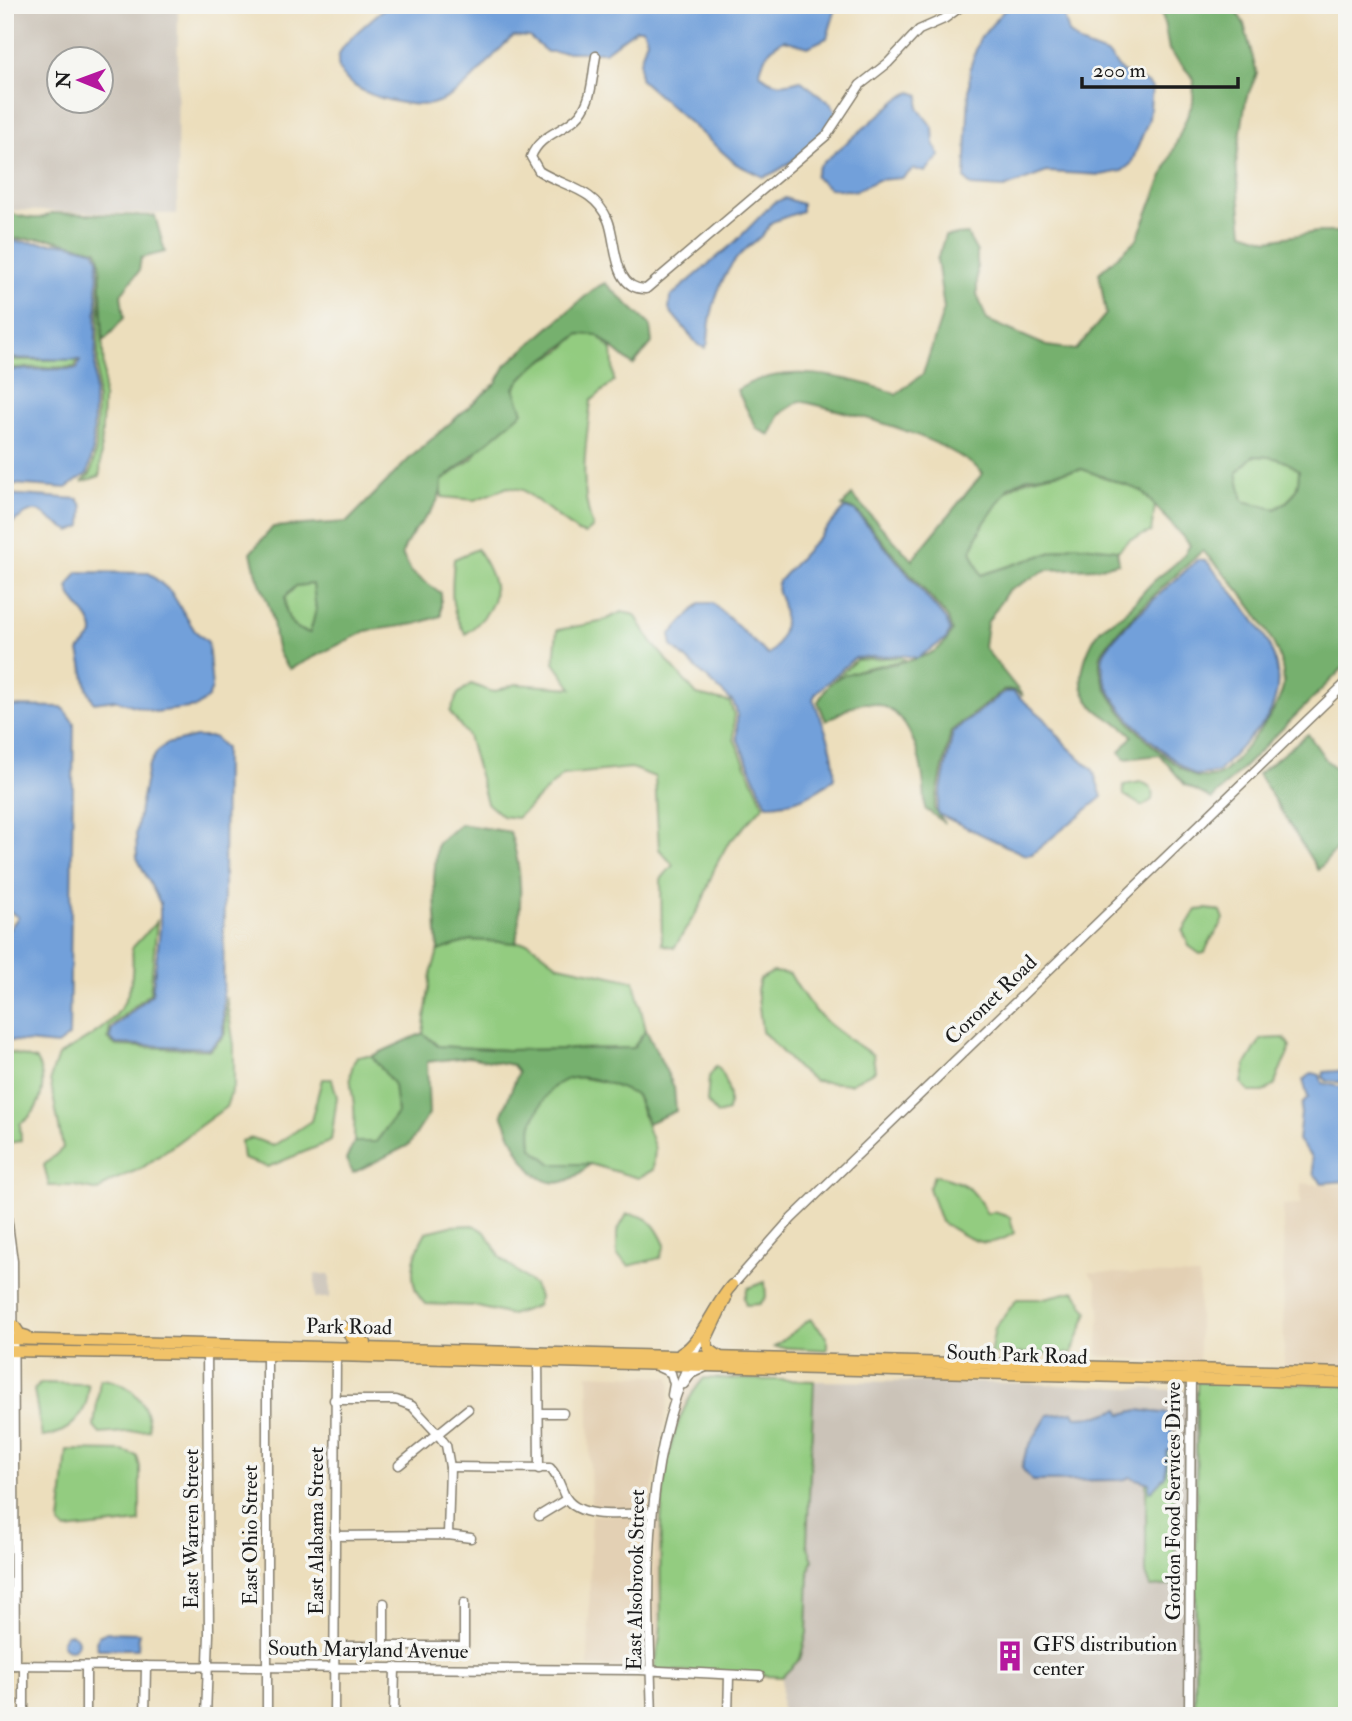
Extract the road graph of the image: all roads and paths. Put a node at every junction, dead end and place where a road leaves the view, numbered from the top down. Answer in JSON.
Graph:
{"nodes":[{"id":1,"x":963,"y":5,"type":"edge"},
{"id":2,"x":596,"y":56,"type":"dead end"},
{"id":3,"x":1345,"y":685,"type":"edge"},
{"id":4,"x":5,"y":1202,"type":"edge"},
{"id":5,"x":733,"y":1284,"type":"junction"},
{"id":6,"x":14,"y":1325,"type":"junction"},
{"id":7,"x":344,"y":1326,"type":"dead end"},
{"id":8,"x":91,"y":1341,"type":"junction"},
{"id":9,"x":9,"y":1345,"type":"edge"},
{"id":10,"x":377,"y":1346,"type":"junction"},
{"id":11,"x":208,"y":1348,"type":"junction"},
{"id":12,"x":411,"y":1348,"type":"junction"},
{"id":13,"x":336,"y":1351,"type":"junction"},
{"id":14,"x":267,"y":1355,"type":"junction"},
{"id":15,"x":678,"y":1355,"type":"junction"},
{"id":16,"x":692,"y":1355,"type":"junction"},
{"id":17,"x":538,"y":1356,"type":"junction"},
{"id":18,"x":719,"y":1356,"type":"junction"},
{"id":19,"x":775,"y":1357,"type":"junction"},
{"id":20,"x":598,"y":1362,"type":"junction"},
{"id":21,"x":652,"y":1364,"type":"junction"},
{"id":22,"x":687,"y":1366,"type":"junction"},
{"id":23,"x":711,"y":1366,"type":"junction"},
{"id":24,"x":1347,"y":1373,"type":"edge"},
{"id":25,"x":1191,"y":1374,"type":"junction"},
{"id":26,"x":1278,"y":1376,"type":"junction"},
{"id":27,"x":1347,"y":1381,"type":"edge"},
{"id":28,"x":334,"y":1400,"type":"junction"},
{"id":29,"x":468,"y":1409,"type":"dead end"},
{"id":30,"x":539,"y":1413,"type":"junction"},
{"id":31,"x":563,"y":1413,"type":"dead end"},
{"id":32,"x":668,"y":1419,"type":"junction"},
{"id":33,"x":437,"y":1433,"type":"junction"},
{"id":34,"x":399,"y":1465,"type":"dead end"},
{"id":35,"x":450,"y":1467,"type":"junction"},
{"id":36,"x":539,"y":1469,"type":"junction"},
{"id":37,"x":567,"y":1499,"type":"junction"},
{"id":38,"x":652,"y":1513,"type":"junction"},
{"id":39,"x":539,"y":1516,"type":"dead end"},
{"id":40,"x":334,"y":1535,"type":"junction"},
{"id":41,"x":448,"y":1535,"type":"junction"},
{"id":42,"x":471,"y":1538,"type":"dead end"},
{"id":43,"x":384,"y":1603,"type":"dead end"},
{"id":44,"x":464,"y":1603,"type":"dead end"},
{"id":45,"x":334,"y":1646,"type":"junction"},
{"id":46,"x":384,"y":1648,"type":"junction"},
{"id":47,"x":5,"y":1665,"type":"edge"},
{"id":48,"x":20,"y":1666,"type":"junction"},
{"id":49,"x":86,"y":1666,"type":"junction"},
{"id":50,"x":145,"y":1666,"type":"junction"},
{"id":51,"x":207,"y":1666,"type":"junction"},
{"id":52,"x":267,"y":1666,"type":"junction"},
{"id":53,"x":333,"y":1666,"type":"junction"},
{"id":54,"x":395,"y":1667,"type":"junction"},
{"id":55,"x":650,"y":1672,"type":"junction"},
{"id":56,"x":729,"y":1676,"type":"junction"},
{"id":57,"x":760,"y":1676,"type":"dead end"},
{"id":58,"x":24,"y":1716,"type":"edge"},
{"id":59,"x":86,"y":1716,"type":"edge"},
{"id":60,"x":145,"y":1716,"type":"edge"},
{"id":61,"x":206,"y":1716,"type":"edge"},
{"id":62,"x":267,"y":1716,"type":"edge"},
{"id":63,"x":334,"y":1716,"type":"edge"},
{"id":64,"x":394,"y":1716,"type":"edge"},
{"id":65,"x":652,"y":1716,"type":"edge"},
{"id":66,"x":728,"y":1716,"type":"edge"},
{"id":67,"x":1189,"y":1716,"type":"edge"}],
"edges":[{"from":1,"to":2,"type":"street"},
{"from":3,"to":5,"type":"street","name":"Coronet Road"},
{"from":4,"to":6,"type":"street"},
{"from":5,"to":15,"type":"main road"},
{"from":5,"to":16,"type":"street","name":"Coronet Road"},
{"from":5,"to":18,"type":"main road"},
{"from":6,"to":8,"type":"main road"},
{"from":6,"to":9,"type":"street"},
{"from":7,"to":10,"type":"main road"},
{"from":8,"to":9,"type":"main road"},
{"from":8,"to":11,"type":"main road","name":"Park Road"},
{"from":9,"to":11,"type":"main road","name":"Park Road"},
{"from":9,"to":48,"type":"street"},
{"from":10,"to":12,"type":"main road","name":"Park Road"},
{"from":10,"to":13,"type":"main road","name":"Park Road"},
{"from":11,"to":13,"type":"main road","name":"Park Road"},
{"from":11,"to":14,"type":"main road","name":"Park Road"},
{"from":11,"to":51,"type":"street","name":"East Warren Street"},
{"from":12,"to":13,"type":"main road"},
{"from":12,"to":17,"type":"main road","name":"Park Road"},
{"from":13,"to":14,"type":"main road","name":"Park Road"},
{"from":13,"to":17,"type":"main road","name":"Park Road"},
{"from":13,"to":28,"type":"street","name":"East Alabama Street"},
{"from":14,"to":52,"type":"street","name":"East Ohio Street"},
{"from":15,"to":16,"type":"main road"},
{"from":15,"to":17,"type":"main road"},
{"from":16,"to":18,"type":"main road","name":"South Park Road"},
{"from":16,"to":20,"type":"main road"},
{"from":16,"to":22,"type":"street","name":"Coronet Road"},
{"from":17,"to":20,"type":"main road","name":"Park Road"},
{"from":17,"to":30,"type":"street"},
{"from":18,"to":19,"type":"main road","name":"South Park Road"},
{"from":19,"to":22,"type":"main road"},
{"from":19,"to":25,"type":"main road","name":"South Park Road"},
{"from":20,"to":21,"type":"main road","name":"Park Road"},
{"from":21,"to":22,"type":"main road","name":"Park Road"},
{"from":21,"to":32,"type":"street"},
{"from":22,"to":23,"type":"main road","name":"South Park Road"},
{"from":22,"to":32,"type":"street","name":"East Alsobrook Street"},
{"from":23,"to":25,"type":"main road","name":"South Park Road"},
{"from":23,"to":32,"type":"street"},
{"from":24,"to":26,"type":"main road","name":"South Park Road"},
{"from":25,"to":26,"type":"main road","name":"South Park Road"},
{"from":25,"to":67,"type":"street","name":"Gordon Food Services Drive"},
{"from":26,"to":27,"type":"main road","name":"South Park Road"},
{"from":28,"to":33,"type":"street"},
{"from":28,"to":40,"type":"street","name":"East Alabama Street"},
{"from":29,"to":33,"type":"street"},
{"from":30,"to":31,"type":"street"},
{"from":30,"to":36,"type":"street"},
{"from":32,"to":38,"type":"street","name":"East Alsobrook Street"},
{"from":33,"to":34,"type":"street"},
{"from":33,"to":35,"type":"street"},
{"from":35,"to":36,"type":"street"},
{"from":35,"to":41,"type":"street"},
{"from":36,"to":37,"type":"street"},
{"from":37,"to":38,"type":"street"},
{"from":37,"to":39,"type":"street"},
{"from":38,"to":55,"type":"street","name":"East Alsobrook Street"},
{"from":40,"to":41,"type":"street"},
{"from":40,"to":45,"type":"street","name":"East Alabama Street"},
{"from":41,"to":42,"type":"street"},
{"from":43,"to":46,"type":"street"},
{"from":44,"to":46,"type":"street"},
{"from":45,"to":46,"type":"street"},
{"from":45,"to":53,"type":"street","name":"East Alabama Street"},
{"from":47,"to":48,"type":"street","name":"South Maryland Avenue"},
{"from":48,"to":49,"type":"street","name":"South Maryland Avenue"},
{"from":48,"to":58,"type":"street"},
{"from":49,"to":50,"type":"street","name":"South Maryland Avenue"},
{"from":49,"to":59,"type":"street"},
{"from":50,"to":51,"type":"street","name":"South Maryland Avenue"},
{"from":50,"to":60,"type":"street"},
{"from":51,"to":52,"type":"street","name":"South Maryland Avenue"},
{"from":51,"to":61,"type":"street","name":"East Warren Street"},
{"from":52,"to":53,"type":"street","name":"South Maryland Avenue"},
{"from":52,"to":62,"type":"street","name":"East Ohio Street"},
{"from":53,"to":54,"type":"street","name":"South Maryland Avenue"},
{"from":53,"to":63,"type":"street","name":"East Alabama Street"},
{"from":54,"to":55,"type":"street","name":"South Maryland Avenue"},
{"from":54,"to":64,"type":"street"},
{"from":55,"to":56,"type":"street","name":"South Maryland Avenue"},
{"from":55,"to":65,"type":"street","name":"East Alsobrook Street"},
{"from":56,"to":57,"type":"street","name":"South Maryland Avenue"},
{"from":56,"to":66,"type":"street"}]}
